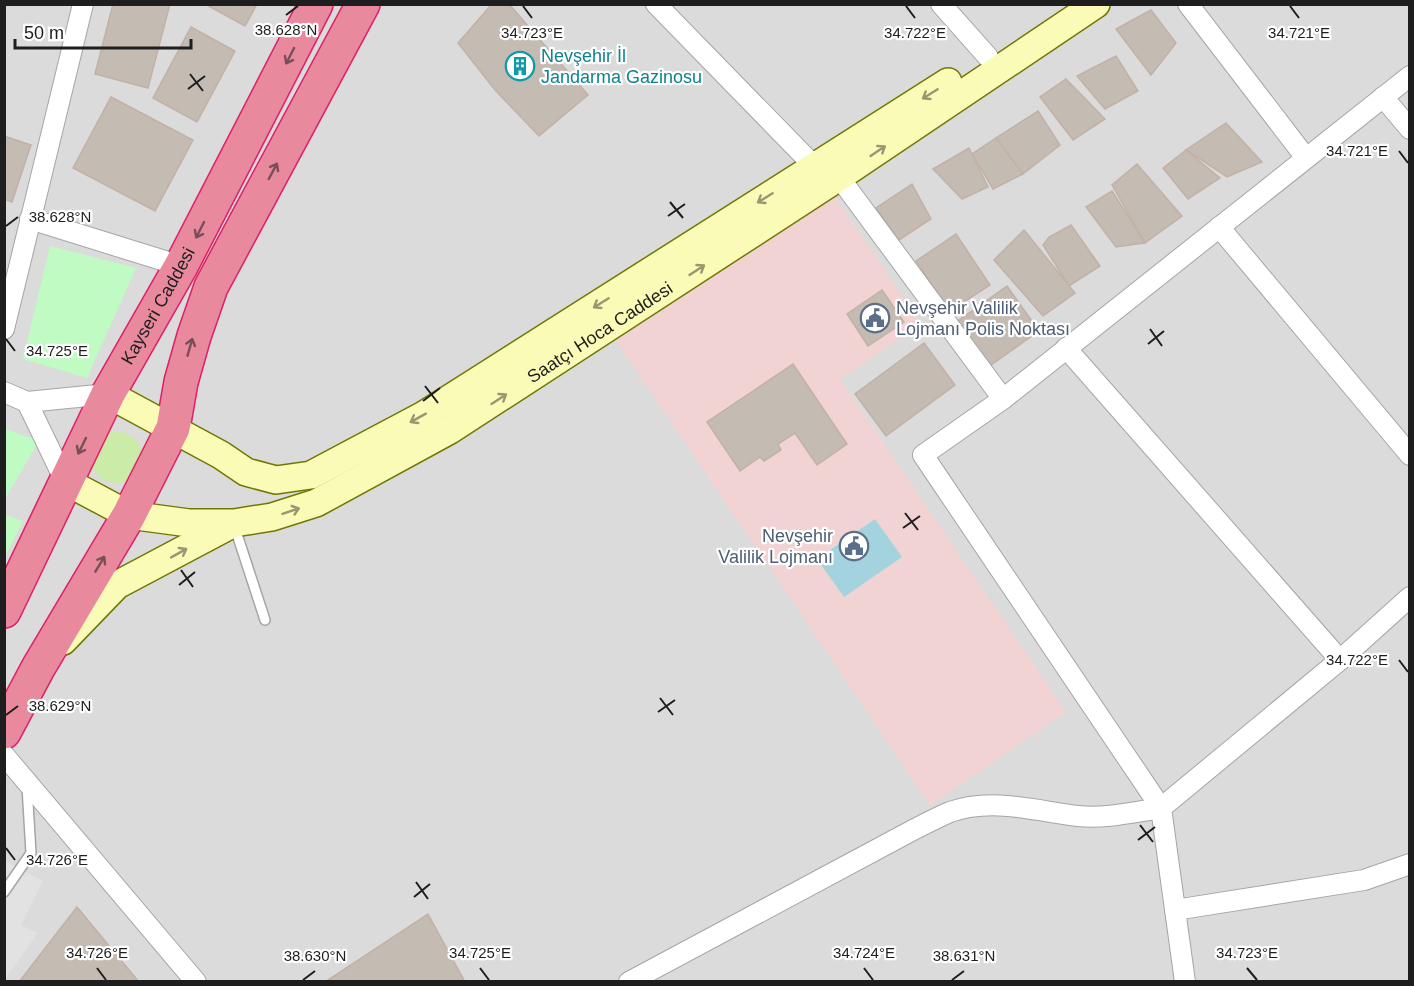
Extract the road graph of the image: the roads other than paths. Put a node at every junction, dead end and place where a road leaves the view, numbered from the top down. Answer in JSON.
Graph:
{"nodes":[{"id":1,"x":83,"y":4,"type":"edge"},
{"id":2,"x":316,"y":4,"type":"edge"},
{"id":3,"x":363,"y":4,"type":"edge"},
{"id":4,"x":656,"y":4,"type":"edge"},
{"id":5,"x":941,"y":4,"type":"edge"},
{"id":6,"x":1067,"y":4,"type":"edge"},
{"id":7,"x":1096,"y":4,"type":"edge"},
{"id":8,"x":1188,"y":4,"type":"edge"},
{"id":9,"x":988,"y":57,"type":"junction"},
{"id":10,"x":1410,"y":76,"type":"edge"},
{"id":11,"x":1383,"y":97,"type":"junction"},
{"id":12,"x":1410,"y":129,"type":"edge"},
{"id":13,"x":1306,"y":158,"type":"junction"},
{"id":14,"x":815,"y":167,"type":"junction"},
{"id":15,"x":839,"y":177,"type":"junction"},
{"id":16,"x":30,"y":219,"type":"junction"},
{"id":17,"x":1219,"y":227,"type":"junction"},
{"id":18,"x":181,"y":267,"type":"junction"},
{"id":19,"x":4,"y":329,"type":"edge"},
{"id":20,"x":1066,"y":348,"type":"junction"},
{"id":21,"x":181,"y":382,"type":"junction"},
{"id":22,"x":4,"y":392,"type":"edge"},
{"id":23,"x":108,"y":394,"type":"junction"},
{"id":24,"x":1003,"y":399,"type":"junction"},
{"id":25,"x":27,"y":402,"type":"junction"},
{"id":26,"x":173,"y":428,"type":"junction"},
{"id":27,"x":221,"y":455,"type":"junction"},
{"id":28,"x":1410,"y":455,"type":"edge"},
{"id":29,"x":65,"y":481,"type":"junction"},
{"id":30,"x":129,"y":515,"type":"junction"},
{"id":31,"x":234,"y":524,"type":"junction"},
{"id":32,"x":1410,"y":597,"type":"edge"},
{"id":33,"x":4,"y":611,"type":"edge"},
{"id":34,"x":265,"y":620,"type":"dead end"},
{"id":35,"x":1340,"y":660,"type":"junction"},
{"id":36,"x":38,"y":668,"type":"junction"},
{"id":37,"x":4,"y":732,"type":"edge"},
{"id":38,"x":4,"y":755,"type":"edge"},
{"id":39,"x":27,"y":780,"type":"junction"},
{"id":40,"x":1161,"y":808,"type":"junction"},
{"id":41,"x":1410,"y":864,"type":"edge"},
{"id":42,"x":4,"y":892,"type":"edge"},
{"id":43,"x":1175,"y":910,"type":"junction"},
{"id":44,"x":196,"y":981,"type":"edge"},
{"id":45,"x":629,"y":981,"type":"edge"},
{"id":46,"x":1185,"y":981,"type":"edge"}],
"edges":[{"from":1,"to":16,"type":"street"},
{"from":2,"to":18,"type":"highway","name":"Kayseri Caddesi","one_way":true},
{"from":21,"to":3,"type":"highway","one_way":true},
{"from":4,"to":14,"type":"street"},
{"from":5,"to":9,"type":"street"},
{"from":6,"to":9,"type":"street","name":"Saatçı Hoca Caddesi"},
{"from":15,"to":7,"type":"street","name":"Saatçı Hoca Caddesi","one_way":true},
{"from":8,"to":13,"type":"street"},
{"from":9,"to":14,"type":"street","name":"Saatçı Hoca Caddesi","one_way":true},
{"from":10,"to":11,"type":"street"},
{"from":11,"to":12,"type":"street"},
{"from":11,"to":13,"type":"street"},
{"from":13,"to":17,"type":"street"},
{"from":14,"to":27,"type":"street","name":"Saatçı Hoca Caddesi","one_way":true},
{"from":15,"to":24,"type":"street"},
{"from":31,"to":15,"type":"street","name":"Saatçı Hoca Caddesi","one_way":true},
{"from":16,"to":18,"type":"street"},
{"from":16,"to":19,"type":"street"},
{"from":17,"to":20,"type":"street"},
{"from":17,"to":28,"type":"street"},
{"from":18,"to":23,"type":"highway","name":"Kayseri Caddesi"},
{"from":20,"to":24,"type":"street"},
{"from":20,"to":35,"type":"street"},
{"from":21,"to":26,"type":"highway"},
{"from":21,"to":27,"type":"street"},
{"from":22,"to":25,"type":"street"},
{"from":23,"to":25,"type":"street"},
{"from":23,"to":26,"type":"street","name":"Saatçı Hoca Caddesi"},
{"from":23,"to":29,"type":"highway","name":"Kayseri Caddesi","one_way":true},
{"from":24,"to":40,"type":"street"},
{"from":25,"to":29,"type":"street"},
{"from":26,"to":27,"type":"street","name":"Saatçı Hoca Caddesi"},
{"from":26,"to":30,"type":"highway"},
{"from":29,"to":30,"type":"street","name":"Saatçı Hoca Caddesi"},
{"from":29,"to":33,"type":"highway","name":"Kayseri Caddesi"},
{"from":30,"to":31,"type":"street","name":"Saatçı Hoca Caddesi"},
{"from":36,"to":30,"type":"highway","one_way":true},
{"from":31,"to":34,"type":"lane"},
{"from":36,"to":31,"type":"street","one_way":true},
{"from":32,"to":35,"type":"street"},
{"from":35,"to":40,"type":"street"},
{"from":36,"to":37,"type":"highway"},
{"from":38,"to":39,"type":"street"},
{"from":39,"to":42,"type":"lane"},
{"from":39,"to":44,"type":"street"},
{"from":40,"to":43,"type":"street"},
{"from":40,"to":45,"type":"street"},
{"from":41,"to":43,"type":"street"},
{"from":43,"to":46,"type":"street"}]}
